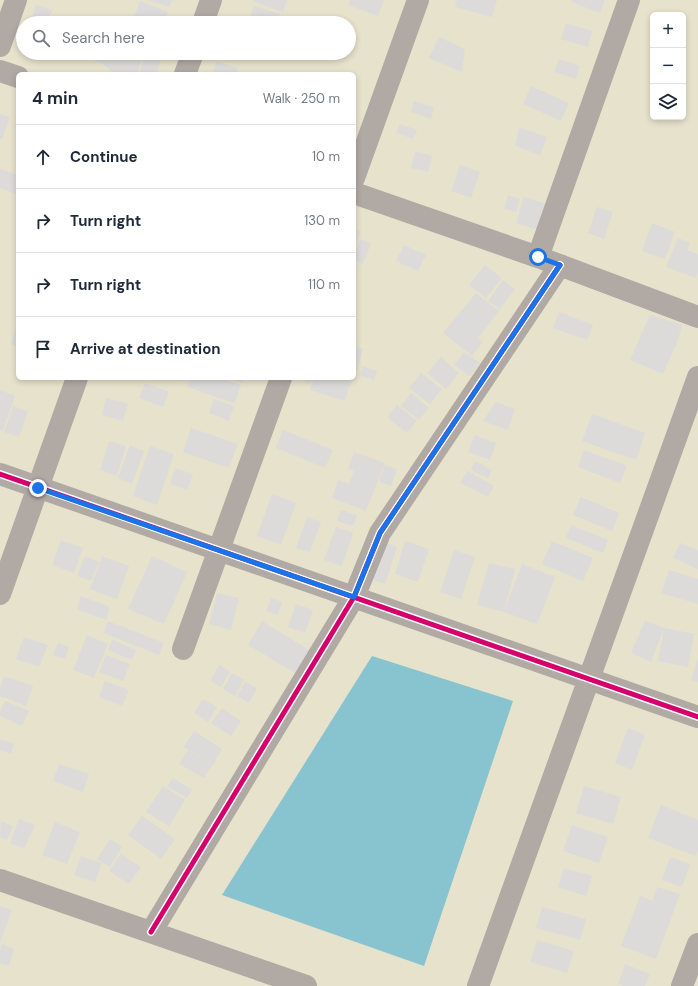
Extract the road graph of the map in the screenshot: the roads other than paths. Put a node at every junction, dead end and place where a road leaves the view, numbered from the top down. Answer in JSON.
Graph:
{"nodes":[{"id":1,"x":16,"y":0,"type":"edge"},
{"id":2,"x":211,"y":0,"type":"edge"},
{"id":3,"x":418,"y":0,"type":"edge"},
{"id":4,"x":629,"y":0,"type":"edge"},
{"id":5,"x":205,"y":16,"type":"edge"},
{"id":6,"x":0,"y":46,"type":"edge"},
{"id":7,"x":190,"y":60,"type":"edge"},
{"id":8,"x":0,"y":71,"type":"edge"},
{"id":9,"x":186,"y":72,"type":"edge"},
{"id":10,"x":16,"y":77,"type":"edge"},
{"id":11,"x":356,"y":172,"type":"edge"},
{"id":12,"x":356,"y":195,"type":"edge"},
{"id":13,"x":538,"y":257,"type":"junction"},
{"id":14,"x":560,"y":265,"type":"junction"},
{"id":15,"x":698,"y":317,"type":"edge"},
{"id":16,"x":698,"y":377,"type":"edge"},
{"id":17,"x":76,"y":380,"type":"edge"},
{"id":18,"x":280,"y":380,"type":"edge"},
{"id":19,"x":0,"y":474,"type":"edge"},
{"id":20,"x":38,"y":488,"type":"junction"},
{"id":21,"x":219,"y":551,"type":"junction"},
{"id":22,"x":0,"y":594,"type":"edge"},
{"id":23,"x":354,"y":597,"type":"junction"},
{"id":24,"x":183,"y":649,"type":"dead end"},
{"id":25,"x":589,"y":679,"type":"junction"},
{"id":26,"x":698,"y":717,"type":"edge"},
{"id":27,"x":0,"y":880,"type":"edge"},
{"id":28,"x":151,"y":932,"type":"junction"},
{"id":29,"x":698,"y":944,"type":"edge"},
{"id":30,"x":306,"y":986,"type":"edge"},
{"id":31,"x":478,"y":986,"type":"edge"},
{"id":32,"x":682,"y":986,"type":"edge"}],
"edges":[{"from":1,"to":6,"type":"street"},
{"from":2,"to":5,"type":"street"},
{"from":3,"to":11,"type":"street"},
{"from":4,"to":13,"type":"street"},
{"from":7,"to":9,"type":"street"},
{"from":8,"to":10,"type":"street"},
{"from":12,"to":13,"type":"street"},
{"from":13,"to":14,"type":"street"},
{"from":14,"to":15,"type":"street"},
{"from":14,"to":23,"type":"street"},
{"from":16,"to":25,"type":"street"},
{"from":17,"to":20,"type":"street"},
{"from":18,"to":21,"type":"street"},
{"from":19,"to":20,"type":"street"},
{"from":20,"to":21,"type":"street"},
{"from":20,"to":22,"type":"street"},
{"from":21,"to":23,"type":"street"},
{"from":21,"to":24,"type":"street"},
{"from":23,"to":25,"type":"street"},
{"from":23,"to":28,"type":"street"},
{"from":25,"to":26,"type":"street"},
{"from":25,"to":31,"type":"street"},
{"from":27,"to":28,"type":"street"},
{"from":28,"to":30,"type":"street"},
{"from":29,"to":32,"type":"street"}]}
